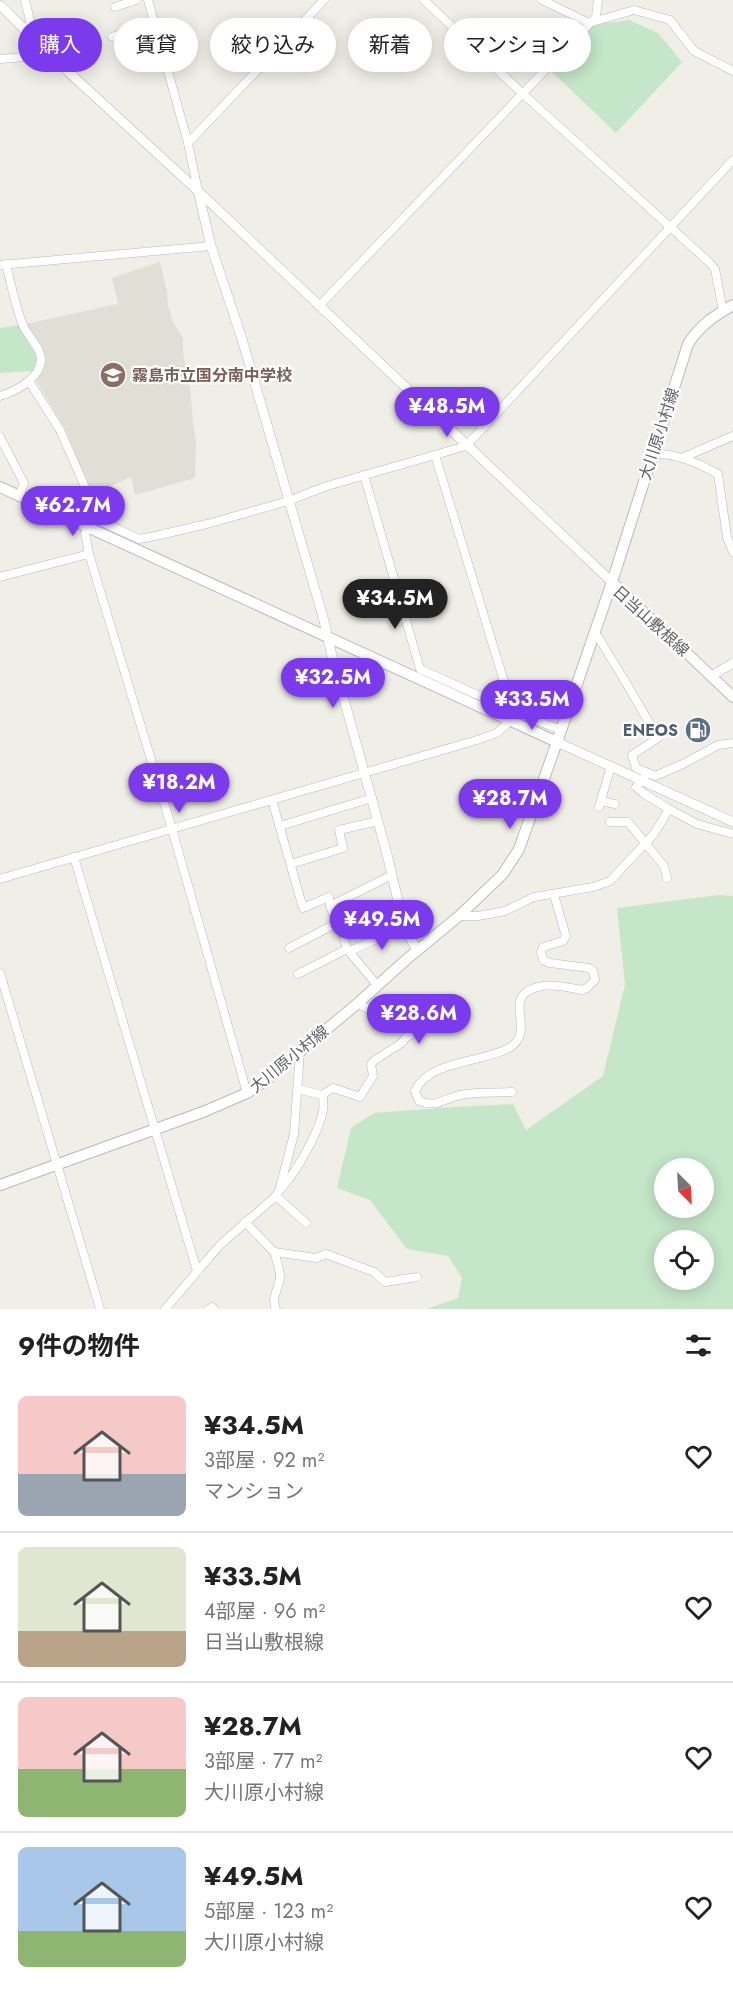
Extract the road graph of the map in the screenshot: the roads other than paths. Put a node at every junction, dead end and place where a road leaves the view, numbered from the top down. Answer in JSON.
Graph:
{"nodes":[{"id":1,"x":25,"y":0,"type":"edge"},
{"id":2,"x":136,"y":0,"type":"edge"},
{"id":3,"x":148,"y":0,"type":"edge"},
{"id":4,"x":324,"y":0,"type":"edge"},
{"id":5,"x":424,"y":0,"type":"edge"},
{"id":6,"x":542,"y":0,"type":"edge"},
{"id":7,"x":598,"y":0,"type":"edge"},
{"id":8,"x":0,"y":5,"type":"edge"},
{"id":9,"x":116,"y":7,"type":"dead end"},
{"id":10,"x":29,"y":18,"type":"edge"},
{"id":11,"x":153,"y":18,"type":"edge"},
{"id":12,"x":579,"y":18,"type":"edge"},
{"id":13,"x":591,"y":21,"type":"edge"},
{"id":14,"x":591,"y":22,"type":"edge"},
{"id":15,"x":18,"y":23,"type":"edge"},
{"id":16,"x":18,"y":58,"type":"edge"},
{"id":17,"x":0,"y":59,"type":"edge"},
{"id":18,"x":733,"y":71,"type":"edge"},
{"id":19,"x":68,"y":72,"type":"edge"},
{"id":20,"x":168,"y":72,"type":"edge"},
{"id":21,"x":542,"y":72,"type":"edge"},
{"id":22,"x":522,"y":93,"type":"junction"},
{"id":23,"x":188,"y":143,"type":"junction"},
{"id":24,"x":733,"y":160,"type":"edge"},
{"id":25,"x":198,"y":192,"type":"junction"},
{"id":26,"x":668,"y":227,"type":"junction"},
{"id":27,"x":211,"y":246,"type":"junction"},
{"id":28,"x":3,"y":264,"type":"edge"},
{"id":29,"x":319,"y":306,"type":"junction"},
{"id":30,"x":728,"y":308,"type":"edge"},
{"id":31,"x":29,"y":381,"type":"junction"},
{"id":32,"x":0,"y":396,"type":"edge"},
{"id":33,"x":733,"y":436,"type":"edge"},
{"id":34,"x":0,"y":437,"type":"edge"},
{"id":35,"x":466,"y":446,"type":"junction"},
{"id":36,"x":653,"y":454,"type":"junction"},
{"id":37,"x":435,"y":455,"type":"junction"},
{"id":38,"x":682,"y":458,"type":"junction"},
{"id":39,"x":364,"y":475,"type":"junction"},
{"id":40,"x":0,"y":487,"type":"edge"},
{"id":41,"x":19,"y":496,"type":"junction"},
{"id":42,"x":288,"y":501,"type":"junction"},
{"id":43,"x":96,"y":515,"type":"junction"},
{"id":44,"x":89,"y":528,"type":"junction"},
{"id":45,"x":733,"y":552,"type":"edge"},
{"id":46,"x":89,"y":554,"type":"junction"},
{"id":47,"x":0,"y":577,"type":"edge"},
{"id":48,"x":612,"y":582,"type":"junction"},
{"id":49,"x":595,"y":632,"type":"junction"},
{"id":50,"x":327,"y":638,"type":"junction"},
{"id":51,"x":733,"y":663,"type":"edge"},
{"id":52,"x":711,"y":676,"type":"junction"},
{"id":53,"x":733,"y":697,"type":"edge"},
{"id":54,"x":511,"y":716,"type":"junction"},
{"id":55,"x":561,"y":730,"type":"junction"},
{"id":56,"x":557,"y":742,"type":"junction"},
{"id":57,"x":733,"y":743,"type":"edge"},
{"id":58,"x":611,"y":766,"type":"junction"},
{"id":59,"x":365,"y":773,"type":"junction"},
{"id":60,"x":645,"y":777,"type":"junction"},
{"id":61,"x":372,"y":798,"type":"junction"},
{"id":62,"x":272,"y":800,"type":"junction"},
{"id":63,"x":615,"y":804,"type":"dead end"},
{"id":64,"x":669,"y":809,"type":"junction"},
{"id":65,"x":378,"y":820,"type":"junction"},
{"id":66,"x":733,"y":822,"type":"edge"},
{"id":67,"x":613,"y":824,"type":"dead end"},
{"id":68,"x":280,"y":826,"type":"junction"},
{"id":69,"x":172,"y":829,"type":"junction"},
{"id":70,"x":733,"y":834,"type":"edge"},
{"id":71,"x":645,"y":844,"type":"junction"},
{"id":72,"x":74,"y":857,"type":"junction"},
{"id":73,"x":291,"y":864,"type":"junction"},
{"id":74,"x":392,"y":874,"type":"junction"},
{"id":75,"x":667,"y":878,"type":"dead end"},
{"id":76,"x":0,"y":879,"type":"edge"},
{"id":77,"x":554,"y":895,"type":"junction"},
{"id":78,"x":398,"y":902,"type":"junction"},
{"id":79,"x":330,"y":906,"type":"junction"},
{"id":80,"x":459,"y":916,"type":"junction"},
{"id":81,"x":339,"y":925,"type":"junction"},
{"id":82,"x":404,"y":927,"type":"junction"},
{"id":83,"x":289,"y":948,"type":"dead end"},
{"id":84,"x":349,"y":950,"type":"junction"},
{"id":85,"x":417,"y":950,"type":"junction"},
{"id":86,"x":0,"y":973,"type":"edge"},
{"id":87,"x":298,"y":974,"type":"dead end"},
{"id":88,"x":377,"y":985,"type":"junction"},
{"id":89,"x":358,"y":1003,"type":"junction"},
{"id":90,"x":300,"y":1051,"type":"junction"},
{"id":91,"x":298,"y":1089,"type":"junction"},
{"id":92,"x":512,"y":1092,"type":"dead end"},
{"id":93,"x":247,"y":1093,"type":"junction"},
{"id":94,"x":322,"y":1095,"type":"junction"},
{"id":95,"x":154,"y":1130,"type":"junction"},
{"id":96,"x":57,"y":1165,"type":"junction"},
{"id":97,"x":0,"y":1185,"type":"edge"},
{"id":98,"x":278,"y":1193,"type":"junction"},
{"id":99,"x":245,"y":1222,"type":"junction"},
{"id":100,"x":306,"y":1223,"type":"dead end"},
{"id":101,"x":274,"y":1252,"type":"junction"},
{"id":102,"x":197,"y":1271,"type":"junction"},
{"id":103,"x":417,"y":1277,"type":"dead end"},
{"id":104,"x":170,"y":1307,"type":"edge"},
{"id":105,"x":99,"y":1309,"type":"edge"},
{"id":106,"x":209,"y":1309,"type":"edge"},
{"id":107,"x":214,"y":1309,"type":"edge"},
{"id":108,"x":276,"y":1309,"type":"edge"}],
"edges":[{"from":1,"to":10,"type":"street"},
{"from":2,"to":9,"type":"street"},
{"from":3,"to":11,"type":"street"},
{"from":4,"to":23,"type":"street"},
{"from":5,"to":22,"type":"street"},
{"from":6,"to":12,"type":"street"},
{"from":7,"to":13,"type":"street"},
{"from":8,"to":15,"type":"street"},
{"from":14,"to":18,"type":"street"},
{"from":16,"to":17,"type":"street"},
{"from":19,"to":25,"type":"street"},
{"from":20,"to":23,"type":"street"},
{"from":21,"to":22,"type":"street"},
{"from":22,"to":26,"type":"street"},
{"from":22,"to":29,"type":"street"},
{"from":23,"to":25,"type":"street"},
{"from":24,"to":26,"type":"street"},
{"from":25,"to":27,"type":"street"},
{"from":25,"to":29,"type":"street"},
{"from":26,"to":30,"type":"street"},
{"from":26,"to":35,"type":"street"},
{"from":27,"to":28,"type":"street"},
{"from":27,"to":42,"type":"street"},
{"from":28,"to":31,"type":"street"},
{"from":29,"to":35,"type":"street"},
{"from":30,"to":36,"type":"main road","name":"大川原小村線"},
{"from":31,"to":32,"type":"street"},
{"from":31,"to":43,"type":"street"},
{"from":33,"to":38,"type":"street"},
{"from":34,"to":41,"type":"street"},
{"from":35,"to":37,"type":"street"},
{"from":35,"to":48,"type":"street"},
{"from":36,"to":38,"type":"street"},
{"from":36,"to":48,"type":"main road","name":"大川原小村線"},
{"from":37,"to":39,"type":"street"},
{"from":37,"to":54,"type":"street"},
{"from":38,"to":45,"type":"street"},
{"from":39,"to":42,"type":"street"},
{"from":39,"to":54,"type":"street"},
{"from":40,"to":41,"type":"main road"},
{"from":41,"to":44,"type":"main road"},
{"from":42,"to":43,"type":"street"},
{"from":42,"to":50,"type":"street"},
{"from":43,"to":44,"type":"street"},
{"from":44,"to":46,"type":"street"},
{"from":44,"to":50,"type":"main road"},
{"from":46,"to":47,"type":"street"},
{"from":46,"to":69,"type":"street"},
{"from":48,"to":49,"type":"main road","name":"日当山敷根線"},
{"from":48,"to":52,"type":"main road","name":"日当山敷根線"},
{"from":49,"to":55,"type":"main road","name":"日当山敷根線"},
{"from":49,"to":60,"type":"street"},
{"from":50,"to":54,"type":"main road"},
{"from":50,"to":59,"type":"street"},
{"from":51,"to":52,"type":"street"},
{"from":52,"to":53,"type":"main road","name":"日当山敷根線"},
{"from":54,"to":55,"type":"street"},
{"from":54,"to":56,"type":"main road"},
{"from":54,"to":59,"type":"street"},
{"from":55,"to":56,"type":"main road","name":"日当山敷根線"},
{"from":56,"to":58,"type":"street"},
{"from":56,"to":80,"type":"main road","name":"大川原小村線"},
{"from":57,"to":60,"type":"street"},
{"from":58,"to":60,"type":"street"},
{"from":58,"to":63,"type":"street"},
{"from":59,"to":61,"type":"street"},
{"from":59,"to":62,"type":"street"},
{"from":60,"to":64,"type":"street"},
{"from":60,"to":66,"type":"street"},
{"from":61,"to":65,"type":"street"},
{"from":61,"to":68,"type":"street"},
{"from":62,"to":68,"type":"street"},
{"from":62,"to":69,"type":"street"},
{"from":64,"to":70,"type":"street"},
{"from":64,"to":71,"type":"street"},
{"from":65,"to":73,"type":"street"},
{"from":65,"to":74,"type":"street"},
{"from":67,"to":71,"type":"street"},
{"from":68,"to":73,"type":"street"},
{"from":69,"to":72,"type":"street"},
{"from":69,"to":93,"type":"street"},
{"from":71,"to":75,"type":"street"},
{"from":71,"to":77,"type":"street"},
{"from":72,"to":76,"type":"street"},
{"from":72,"to":95,"type":"street"},
{"from":73,"to":79,"type":"street"},
{"from":74,"to":78,"type":"street"},
{"from":74,"to":79,"type":"street"},
{"from":77,"to":80,"type":"street"},
{"from":77,"to":92,"type":"street"},
{"from":78,"to":81,"type":"street"},
{"from":78,"to":82,"type":"street"},
{"from":79,"to":81,"type":"street"},
{"from":80,"to":85,"type":"main road","name":"大川原小村線"},
{"from":81,"to":83,"type":"street"},
{"from":81,"to":84,"type":"street"},
{"from":82,"to":84,"type":"street"},
{"from":82,"to":85,"type":"street"},
{"from":84,"to":87,"type":"street"},
{"from":84,"to":88,"type":"street"},
{"from":85,"to":88,"type":"main road","name":"大川原小村線"},
{"from":86,"to":96,"type":"street"},
{"from":88,"to":89,"type":"main road","name":"大川原小村線"},
{"from":89,"to":90,"type":"main road","name":"大川原小村線"},
{"from":89,"to":94,"type":"street"},
{"from":90,"to":91,"type":"street"},
{"from":90,"to":93,"type":"main road","name":"大川原小村線"},
{"from":91,"to":94,"type":"street"},
{"from":91,"to":98,"type":"street"},
{"from":93,"to":95,"type":"main road","name":"大川原小村線"},
{"from":94,"to":98,"type":"street"},
{"from":95,"to":96,"type":"main road","name":"大川原小村線"},
{"from":95,"to":102,"type":"street"},
{"from":96,"to":97,"type":"main road","name":"大川原小村線"},
{"from":96,"to":105,"type":"street"},
{"from":98,"to":99,"type":"street"},
{"from":98,"to":100,"type":"street"},
{"from":99,"to":101,"type":"street"},
{"from":99,"to":102,"type":"street"},
{"from":101,"to":103,"type":"street"},
{"from":101,"to":108,"type":"street"},
{"from":102,"to":104,"type":"street"},
{"from":106,"to":107,"type":"street"}]}
